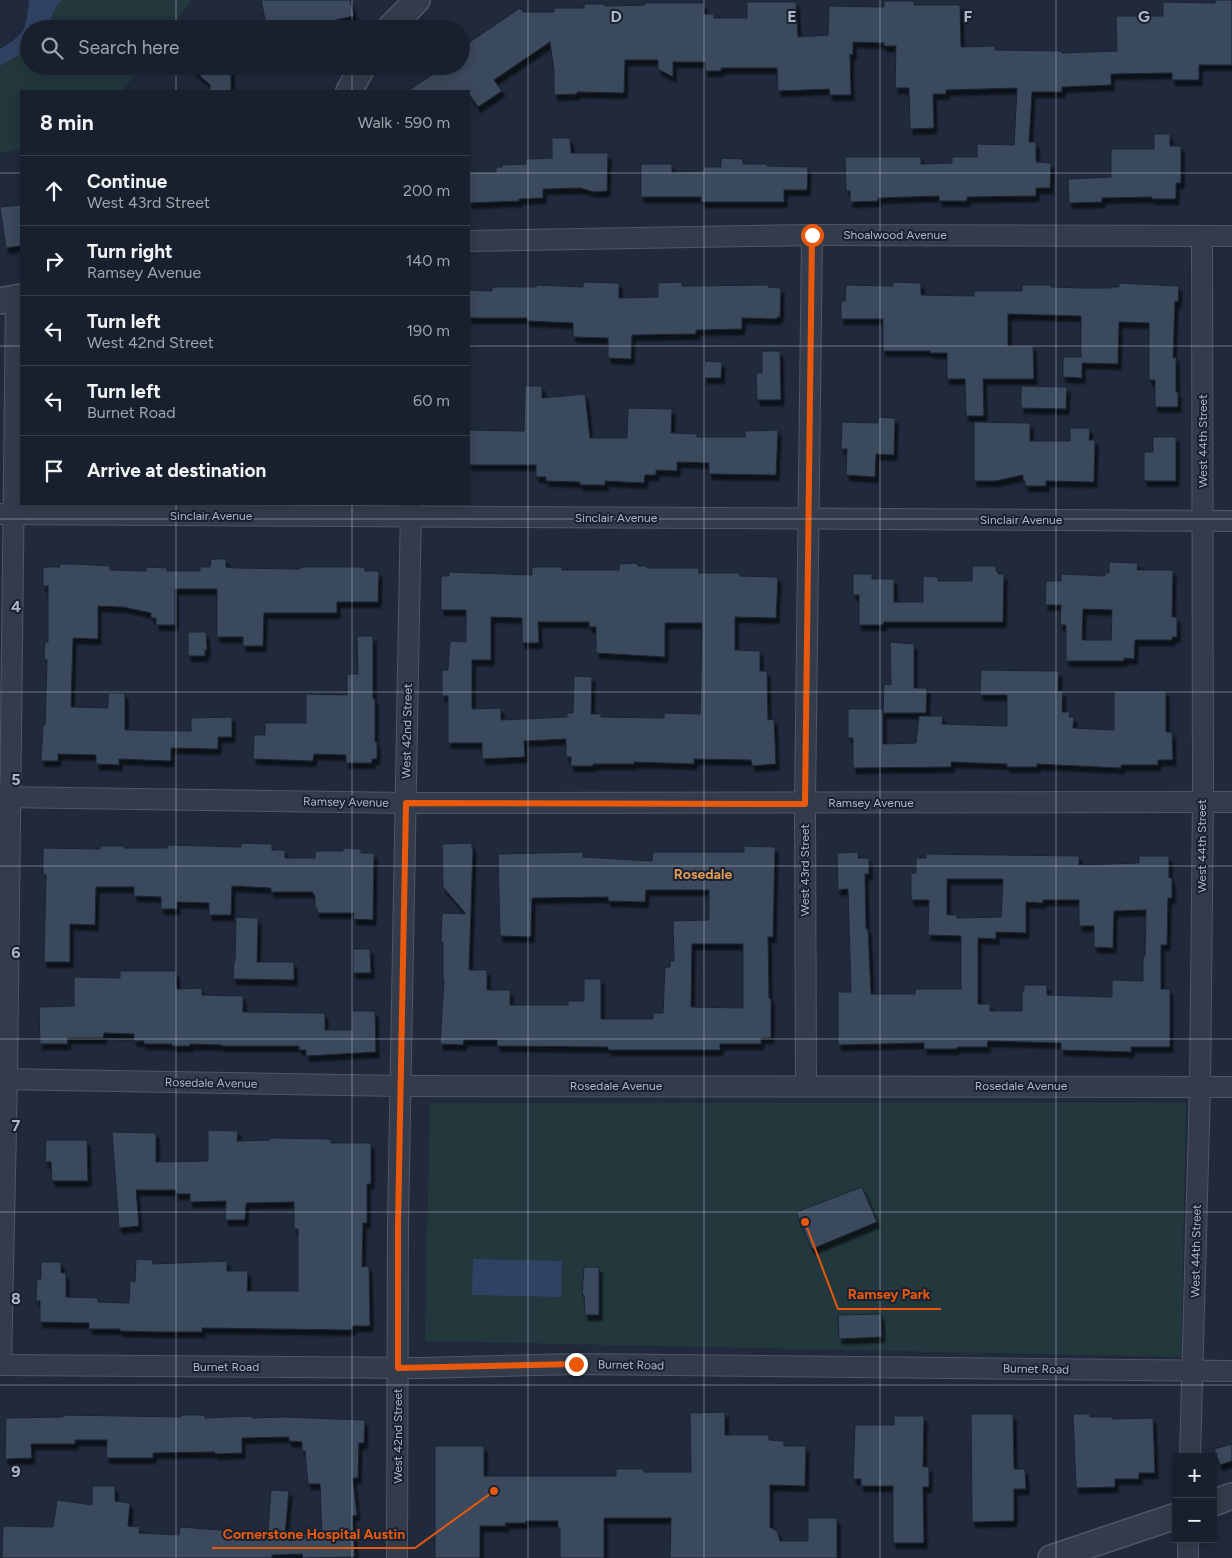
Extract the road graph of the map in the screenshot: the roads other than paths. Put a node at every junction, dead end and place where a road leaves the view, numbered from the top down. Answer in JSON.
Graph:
{"nodes":[{"id":1,"x":417,"y":0,"type":"edge"},
{"id":2,"x":398,"y":20,"type":"edge"},
{"id":3,"x":358,"y":75,"type":"edge"},
{"id":4,"x":350,"y":90,"type":"edge"},
{"id":5,"x":812,"y":235,"type":"junction"},
{"id":6,"x":1202,"y":236,"type":"junction"},
{"id":7,"x":1232,"y":236,"type":"edge"},
{"id":8,"x":470,"y":241,"type":"edge"},
{"id":9,"x":13,"y":299,"type":"edge"},
{"id":10,"x":411,"y":511,"type":"edge"},
{"id":11,"x":7,"y":514,"type":"edge"},
{"id":12,"x":809,"y":519,"type":"junction"},
{"id":13,"x":1203,"y":521,"type":"junction"},
{"id":14,"x":1232,"y":521,"type":"edge"},
{"id":15,"x":5,"y":797,"type":"edge"},
{"id":16,"x":1203,"y":801,"type":"junction"},
{"id":17,"x":1232,"y":802,"type":"edge"},
{"id":18,"x":406,"y":803,"type":"junction"},
{"id":19,"x":805,"y":804,"type":"junction"},
{"id":20,"x":3,"y":1079,"type":"edge"},
{"id":21,"x":806,"y":1085,"type":"junction"},
{"id":22,"x":402,"y":1086,"type":"junction"},
{"id":23,"x":1200,"y":1087,"type":"junction"},
{"id":24,"x":1232,"y":1087,"type":"edge"},
{"id":25,"x":1,"y":1365,"type":"edge"},
{"id":26,"x":398,"y":1368,"type":"junction"},
{"id":27,"x":1193,"y":1371,"type":"junction"},
{"id":28,"x":1232,"y":1371,"type":"edge"},
{"id":29,"x":1190,"y":1453,"type":"edge"},
{"id":30,"x":1232,"y":1496,"type":"edge"},
{"id":31,"x":1217,"y":1502,"type":"edge"},
{"id":32,"x":1172,"y":1517,"type":"edge"},
{"id":33,"x":1188,"y":1543,"type":"edge"},
{"id":34,"x":397,"y":1558,"type":"edge"},
{"id":35,"x":1051,"y":1558,"type":"edge"},
{"id":36,"x":1188,"y":1558,"type":"edge"}],
"edges":[{"from":1,"to":2,"type":"street"},
{"from":3,"to":4,"type":"street"},
{"from":5,"to":6,"type":"street","name":"Shoalwood Avenue"},
{"from":5,"to":8,"type":"street","name":"Shoalwood Avenue"},
{"from":5,"to":12,"type":"street","name":"West 43rd Street"},
{"from":6,"to":7,"type":"street","name":"Shoalwood Avenue"},
{"from":6,"to":13,"type":"street","name":"West 44th Street"},
{"from":9,"to":11,"type":"street"},
{"from":10,"to":11,"type":"street","name":"Sinclair Avenue"},
{"from":10,"to":12,"type":"street","name":"Sinclair Avenue"},
{"from":10,"to":18,"type":"street","name":"West 42nd Street"},
{"from":11,"to":15,"type":"street"},
{"from":12,"to":13,"type":"street","name":"Sinclair Avenue"},
{"from":12,"to":19,"type":"street","name":"West 43rd Street"},
{"from":13,"to":14,"type":"street","name":"Sinclair Avenue"},
{"from":13,"to":16,"type":"street","name":"West 44th Street"},
{"from":15,"to":18,"type":"street","name":"Ramsey Avenue"},
{"from":15,"to":20,"type":"street"},
{"from":16,"to":17,"type":"street","name":"Ramsey Avenue"},
{"from":16,"to":19,"type":"street","name":"Ramsey Avenue"},
{"from":16,"to":23,"type":"street","name":"West 44th Street"},
{"from":18,"to":19,"type":"street","name":"Ramsey Avenue"},
{"from":18,"to":22,"type":"street","name":"West 42nd Street"},
{"from":19,"to":21,"type":"street","name":"West 43rd Street"},
{"from":20,"to":22,"type":"street","name":"Rosedale Avenue"},
{"from":20,"to":25,"type":"street"},
{"from":21,"to":22,"type":"street","name":"Rosedale Avenue"},
{"from":21,"to":23,"type":"street","name":"Rosedale Avenue"},
{"from":22,"to":26,"type":"street","name":"West 42nd Street"},
{"from":23,"to":24,"type":"street","name":"Rosedale Avenue"},
{"from":23,"to":27,"type":"street","name":"West 44th Street"},
{"from":25,"to":26,"type":"street","name":"Burnet Road"},
{"from":26,"to":27,"type":"street","name":"Burnet Road"},
{"from":26,"to":34,"type":"street","name":"West 42nd Street"},
{"from":27,"to":28,"type":"street","name":"Burnet Road"},
{"from":27,"to":29,"type":"street","name":"West 44th Street"},
{"from":30,"to":31,"type":"street"},
{"from":32,"to":35,"type":"street"},
{"from":33,"to":36,"type":"street"}]}
